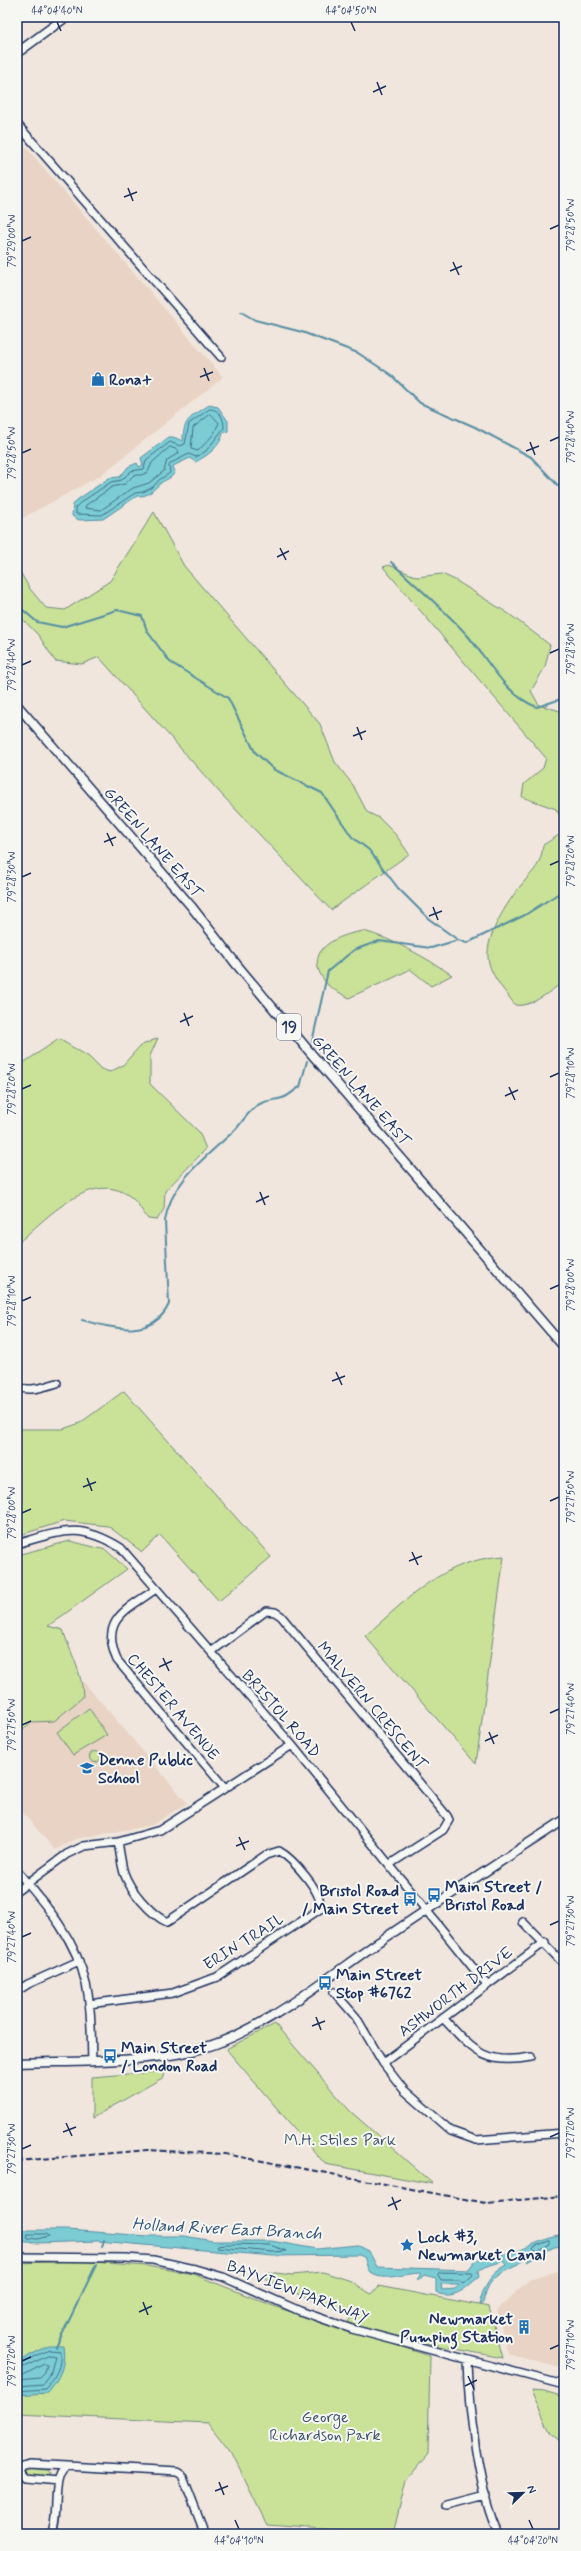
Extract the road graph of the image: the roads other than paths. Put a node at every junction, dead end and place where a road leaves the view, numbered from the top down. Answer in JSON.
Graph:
{"nodes":[{"id":1,"x":66,"y":17,"type":"edge"},
{"id":2,"x":17,"y":51,"type":"edge"},
{"id":3,"x":17,"y":124,"type":"edge"},
{"id":4,"x":221,"y":357,"type":"dead end"},
{"id":5,"x":17,"y":705,"type":"edge"},
{"id":6,"x":564,"y":1347,"type":"edge"},
{"id":7,"x":57,"y":1383,"type":"dead end"},
{"id":8,"x":17,"y":1387,"type":"edge"},
{"id":9,"x":17,"y":1544,"type":"edge"},
{"id":10,"x":156,"y":1588,"type":"junction"},
{"id":11,"x":212,"y":1652,"type":"junction"},
{"id":12,"x":292,"y":1745,"type":"junction"},
{"id":13,"x":224,"y":1787,"type":"junction"},
{"id":14,"x":564,"y":1820,"type":"edge"},
{"id":15,"x":118,"y":1842,"type":"junction"},
{"id":16,"x":390,"y":1864,"type":"junction"},
{"id":17,"x":17,"y":1870,"type":"edge"},
{"id":18,"x":27,"y":1883,"type":"junction"},
{"id":19,"x":17,"y":1892,"type":"edge"},
{"id":20,"x":426,"y":1910,"type":"junction"},
{"id":21,"x":523,"y":1922,"type":"dead end"},
{"id":22,"x":545,"y":1942,"type":"junction"},
{"id":23,"x":79,"y":1961,"type":"junction"},
{"id":24,"x":564,"y":1964,"type":"edge"},
{"id":25,"x":487,"y":1985,"type":"junction"},
{"id":26,"x":17,"y":1991,"type":"edge"},
{"id":27,"x":334,"y":1992,"type":"dead end"},
{"id":28,"x":89,"y":2004,"type":"junction"},
{"id":29,"x":443,"y":2018,"type":"junction"},
{"id":30,"x":531,"y":2057,"type":"dead end"},
{"id":31,"x":92,"y":2061,"type":"junction"},
{"id":32,"x":17,"y":2063,"type":"edge"},
{"id":33,"x":383,"y":2063,"type":"junction"},
{"id":34,"x":564,"y":2133,"type":"edge"},
{"id":35,"x":17,"y":2257,"type":"edge"},
{"id":36,"x":468,"y":2360,"type":"junction"},
{"id":37,"x":564,"y":2385,"type":"edge"},
{"id":38,"x":65,"y":2468,"type":"junction"},
{"id":39,"x":58,"y":2481,"type":"junction"},
{"id":40,"x":486,"y":2495,"type":"junction"},
{"id":41,"x":448,"y":2504,"type":"dead end"},
{"id":42,"x":51,"y":2534,"type":"edge"},
{"id":43,"x":205,"y":2534,"type":"edge"},
{"id":44,"x":499,"y":2534,"type":"edge"}],
"edges":[{"from":1,"to":2,"type":"main road"},
{"from":3,"to":4,"type":"street"},
{"from":5,"to":6,"type":"main road","name":"GREEN LANE EAST","number":"19"},
{"from":7,"to":8,"type":"street"},
{"from":9,"to":10,"type":"street","name":"BRISTOL ROAD"},
{"from":10,"to":11,"type":"street","name":"BRISTOL ROAD"},
{"from":10,"to":13,"type":"street","name":"CHESTER AVENUE"},
{"from":11,"to":12,"type":"street","name":"BRISTOL ROAD"},
{"from":11,"to":16,"type":"street","name":"MALVERN CRESCENT"},
{"from":12,"to":13,"type":"street"},
{"from":12,"to":16,"type":"street","name":"BRISTOL ROAD"},
{"from":13,"to":15,"type":"street"},
{"from":14,"to":20,"type":"main road"},
{"from":15,"to":18,"type":"street"},
{"from":15,"to":28,"type":"street","name":"ERIN TRAIL"},
{"from":16,"to":20,"type":"street","name":"BRISTOL ROAD"},
{"from":17,"to":18,"type":"street"},
{"from":18,"to":19,"type":"street"},
{"from":18,"to":23,"type":"street"},
{"from":20,"to":25,"type":"street","name":"BRISTOL ROAD"},
{"from":20,"to":31,"type":"main road"},
{"from":21,"to":22,"type":"street"},
{"from":22,"to":24,"type":"street"},
{"from":22,"to":25,"type":"street","name":"ASHWORTH DRIVE"},
{"from":23,"to":26,"type":"street"},
{"from":23,"to":28,"type":"street"},
{"from":25,"to":29,"type":"street","name":"ASHWORTH DRIVE"},
{"from":27,"to":33,"type":"street"},
{"from":28,"to":31,"type":"street"},
{"from":29,"to":30,"type":"street"},
{"from":29,"to":33,"type":"street","name":"ASHWORTH DRIVE"},
{"from":31,"to":32,"type":"main road"},
{"from":33,"to":34,"type":"street"},
{"from":35,"to":36,"type":"street","name":"BAYVIEW PARKWAY"},
{"from":36,"to":37,"type":"street","name":"BAYVIEW PARKWAY"},
{"from":36,"to":40,"type":"street"},
{"from":38,"to":39,"type":"street"},
{"from":38,"to":39,"type":"street"},
{"from":38,"to":43,"type":"street"},
{"from":39,"to":42,"type":"street"},
{"from":40,"to":41,"type":"street"},
{"from":40,"to":44,"type":"street"}]}
